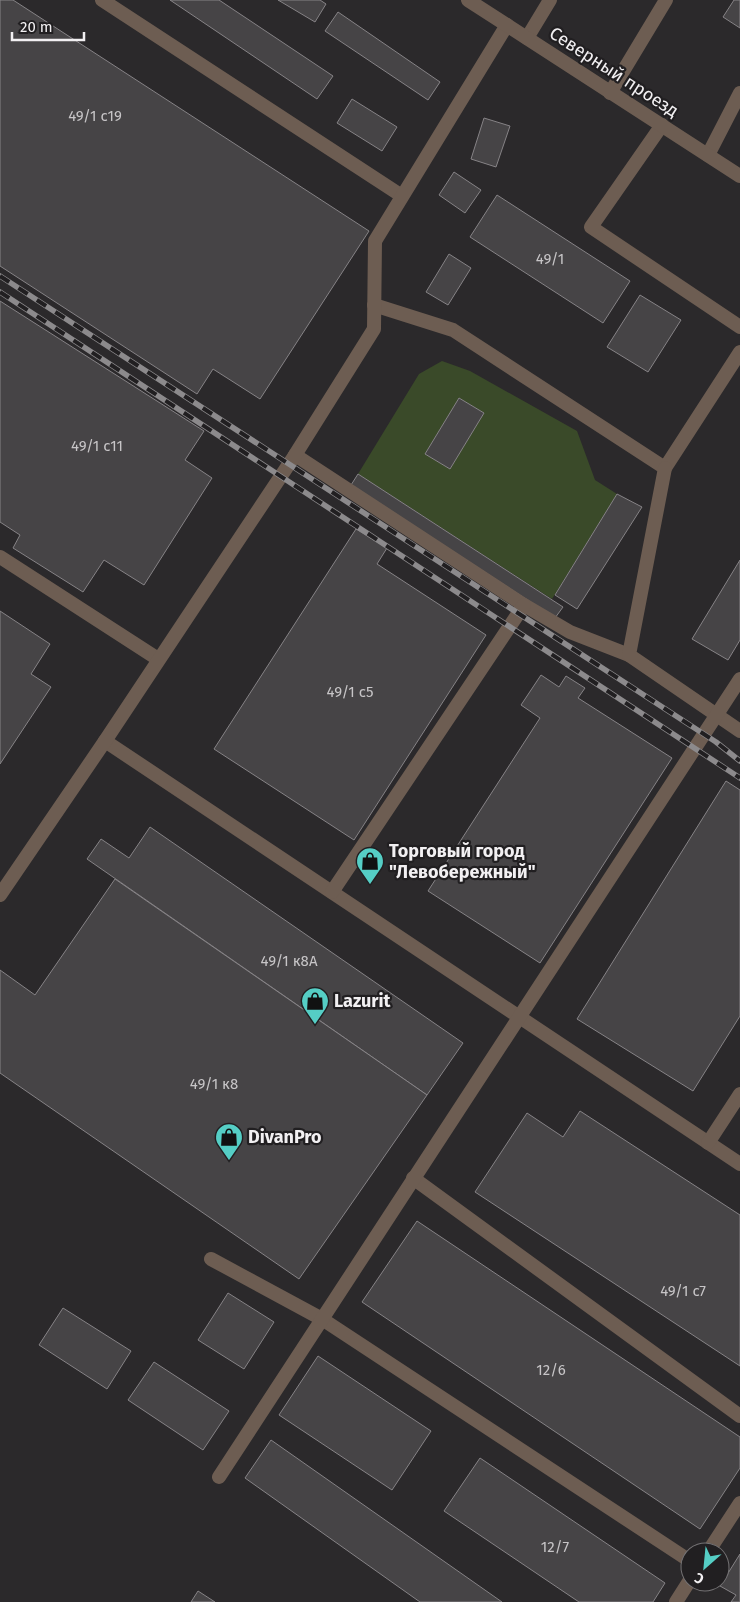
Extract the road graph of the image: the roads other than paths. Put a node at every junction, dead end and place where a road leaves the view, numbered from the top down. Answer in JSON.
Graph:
{"nodes":[{"id":1,"x":102,"y":0,"type":"edge"},
{"id":2,"x":468,"y":0,"type":"edge"},
{"id":3,"x":550,"y":0,"type":"edge"},
{"id":4,"x":666,"y":0,"type":"edge"},
{"id":5,"x":507,"y":25,"type":"junction"},
{"id":6,"x":527,"y":38,"type":"junction"},
{"id":7,"x":740,"y":92,"type":"edge"},
{"id":8,"x":610,"y":93,"type":"junction"},
{"id":9,"x":662,"y":125,"type":"junction"},
{"id":10,"x":708,"y":155,"type":"junction"},
{"id":11,"x":740,"y":176,"type":"edge"},
{"id":12,"x":402,"y":196,"type":"junction"},
{"id":13,"x":374,"y":305,"type":"junction"},
{"id":14,"x":740,"y":327,"type":"edge"},
{"id":15,"x":740,"y":352,"type":"edge"},
{"id":16,"x":295,"y":455,"type":"junction"},
{"id":17,"x":665,"y":468,"type":"junction"},
{"id":18,"x":0,"y":557,"type":"edge"},
{"id":19,"x":524,"y":605,"type":"junction"},
{"id":20,"x":630,"y":655,"type":"junction"},
{"id":21,"x":158,"y":660,"type":"junction"},
{"id":22,"x":740,"y":679,"type":"edge"},
{"id":23,"x":716,"y":715,"type":"junction"},
{"id":24,"x":740,"y":731,"type":"edge"},
{"id":25,"x":105,"y":741,"type":"junction"},
{"id":26,"x":332,"y":892,"type":"junction"},
{"id":27,"x":0,"y":895,"type":"edge"},
{"id":28,"x":518,"y":1017,"type":"junction"},
{"id":29,"x":740,"y":1094,"type":"edge"},
{"id":30,"x":708,"y":1143,"type":"junction"},
{"id":31,"x":740,"y":1164,"type":"edge"},
{"id":32,"x":414,"y":1178,"type":"junction"},
{"id":33,"x":210,"y":1259,"type":"dead end"},
{"id":34,"x":322,"y":1319,"type":"junction"},
{"id":35,"x":740,"y":1416,"type":"edge"},
{"id":36,"x":219,"y":1477,"type":"dead end"},
{"id":37,"x":740,"y":1502,"type":"edge"},
{"id":38,"x":714,"y":1542,"type":"edge"},
{"id":39,"x":680,"y":1554,"type":"edge"}],
"edges":[{"from":1,"to":12,"type":"street"},
{"from":2,"to":5,"type":"street","name":"Северный проезд"},
{"from":3,"to":6,"type":"street"},
{"from":4,"to":8,"type":"street"},
{"from":5,"to":6,"type":"street","name":"Северный проезд"},
{"from":5,"to":12,"type":"street"},
{"from":6,"to":8,"type":"street","name":"Северный проезд"},
{"from":7,"to":10,"type":"street"},
{"from":8,"to":9,"type":"street","name":"Северный проезд"},
{"from":9,"to":10,"type":"street","name":"Северный проезд"},
{"from":9,"to":14,"type":"street"},
{"from":10,"to":11,"type":"street","name":"Северный проезд"},
{"from":12,"to":13,"type":"street"},
{"from":13,"to":16,"type":"street"},
{"from":13,"to":17,"type":"street"},
{"from":15,"to":17,"type":"street"},
{"from":16,"to":19,"type":"street"},
{"from":16,"to":21,"type":"street"},
{"from":17,"to":20,"type":"street"},
{"from":18,"to":21,"type":"street"},
{"from":19,"to":20,"type":"street"},
{"from":19,"to":26,"type":"street"},
{"from":20,"to":23,"type":"street"},
{"from":21,"to":25,"type":"street"},
{"from":22,"to":23,"type":"street"},
{"from":23,"to":24,"type":"street"},
{"from":23,"to":28,"type":"street"},
{"from":25,"to":26,"type":"street"},
{"from":25,"to":27,"type":"street"},
{"from":26,"to":28,"type":"street"},
{"from":28,"to":30,"type":"street"},
{"from":28,"to":32,"type":"street"},
{"from":29,"to":30,"type":"street"},
{"from":30,"to":31,"type":"street"},
{"from":32,"to":34,"type":"street"},
{"from":32,"to":35,"type":"street"},
{"from":33,"to":34,"type":"street"},
{"from":34,"to":36,"type":"street"},
{"from":34,"to":39,"type":"street"},
{"from":37,"to":38,"type":"street"}]}
